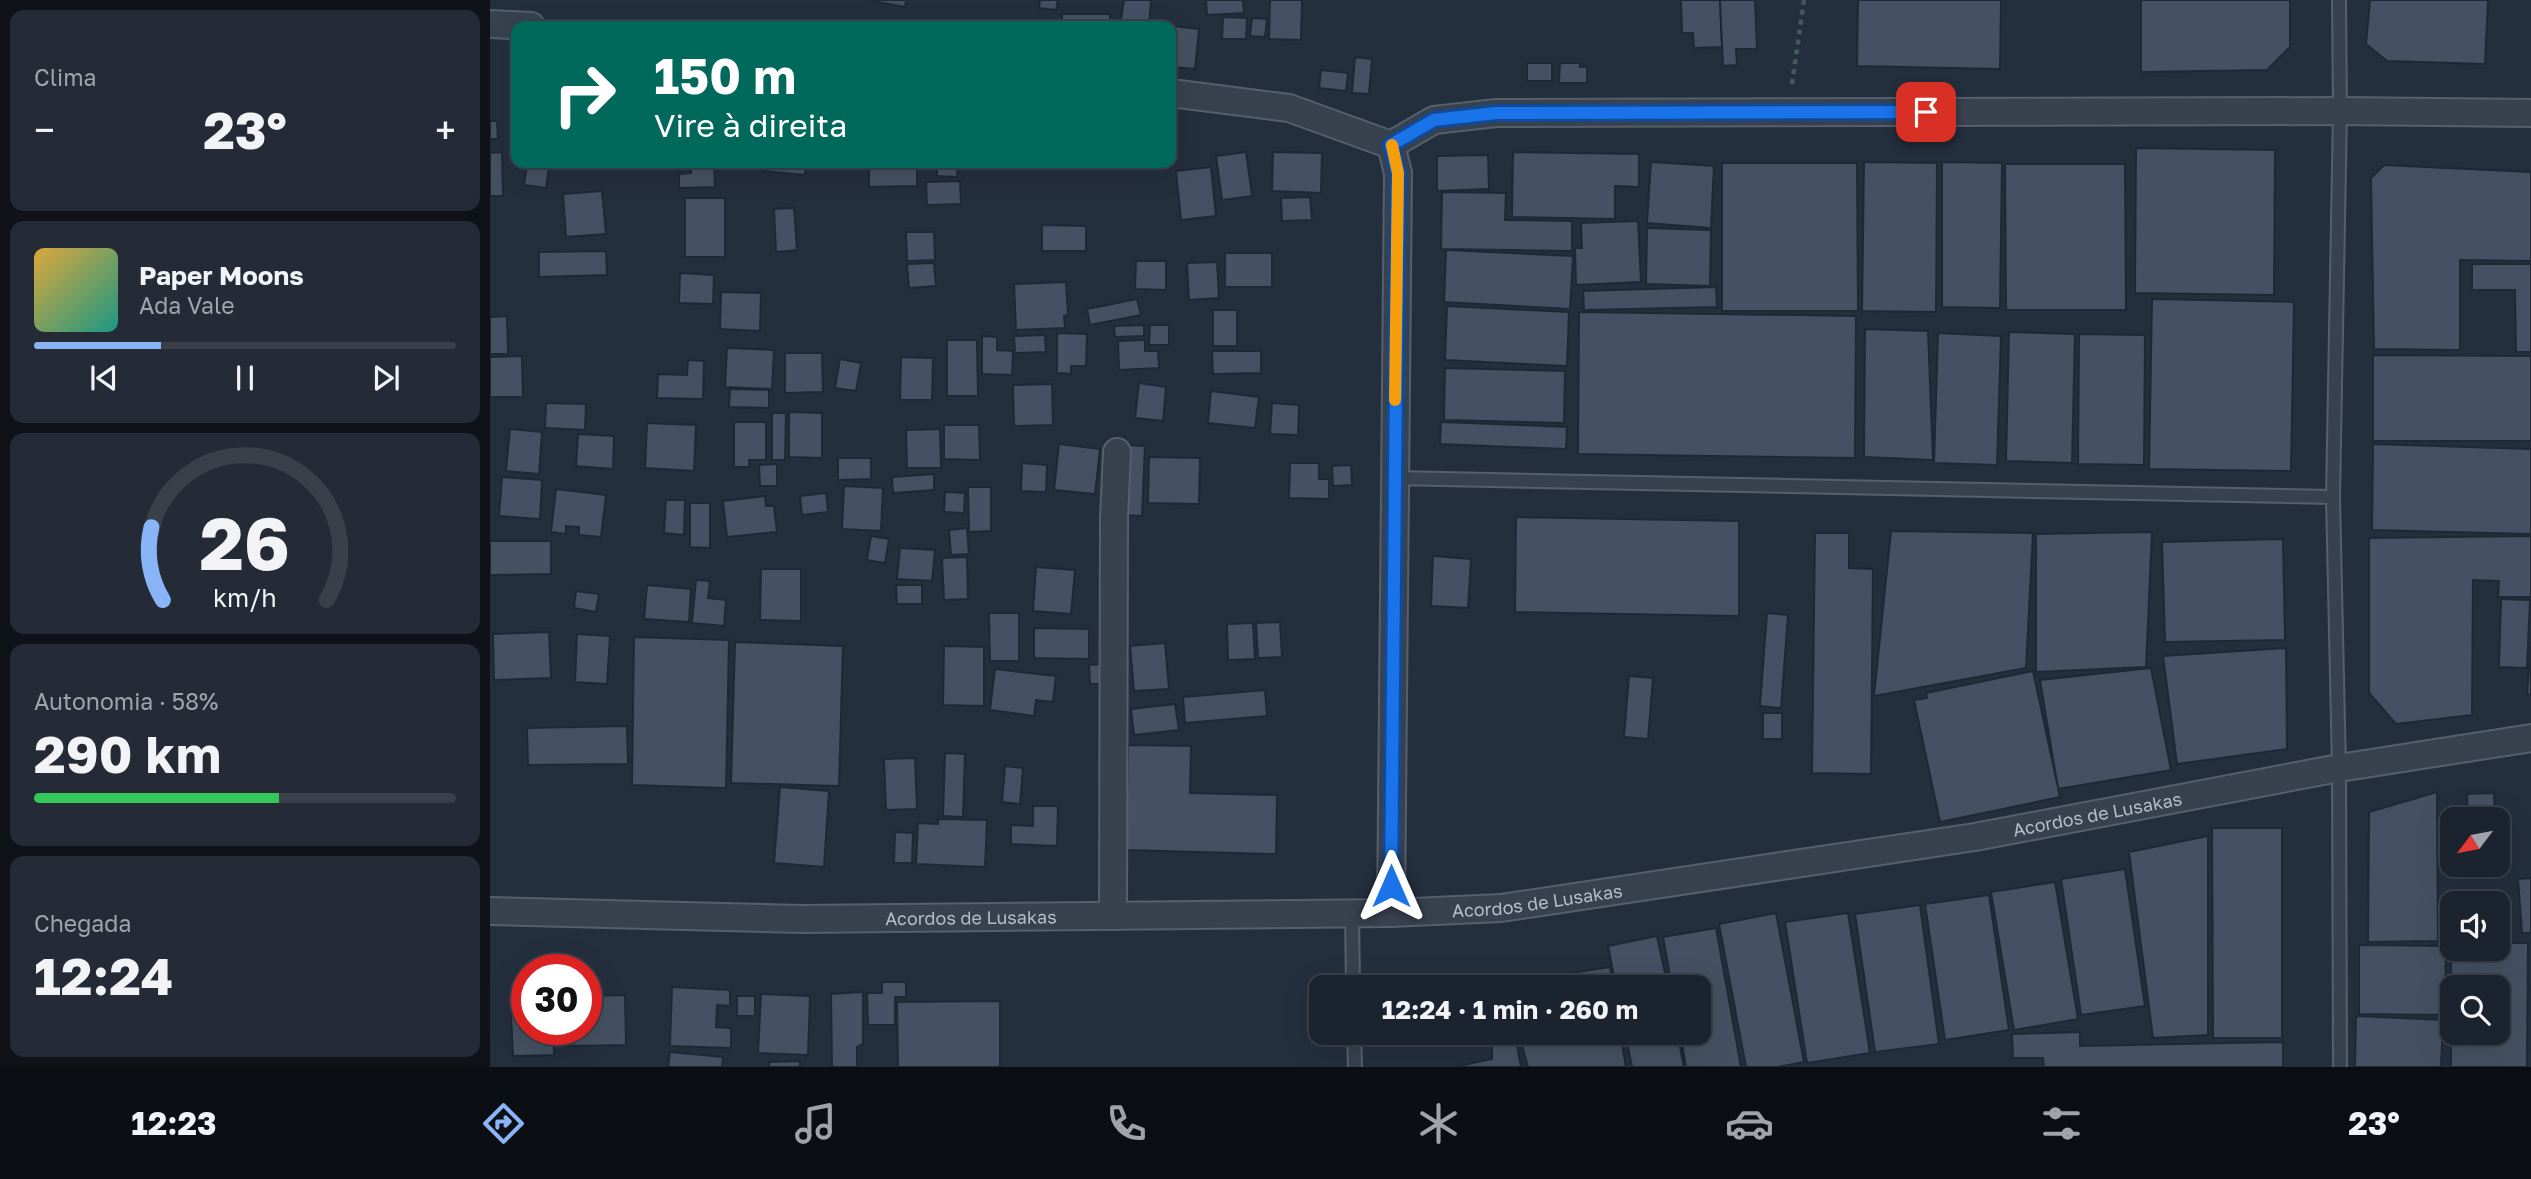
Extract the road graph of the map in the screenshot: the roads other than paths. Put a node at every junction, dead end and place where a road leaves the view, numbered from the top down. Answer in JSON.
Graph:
{"nodes":[{"id":1,"x":2339,"y":0,"type":"edge"},
{"id":2,"x":490,"y":24,"type":"edge"},
{"id":3,"x":511,"y":25,"type":"edge"},
{"id":4,"x":1176,"y":94,"type":"edge"},
{"id":5,"x":2340,"y":111,"type":"junction"},
{"id":6,"x":2531,"y":113,"type":"edge"},
{"id":7,"x":1391,"y":145,"type":"junction"},
{"id":8,"x":1117,"y":452,"type":"dead end"},
{"id":9,"x":1394,"y":478,"type":"junction"},
{"id":10,"x":2333,"y":498,"type":"junction"},
{"id":11,"x":2531,"y":738,"type":"edge"},
{"id":12,"x":2339,"y":768,"type":"junction"},
{"id":13,"x":490,"y":911,"type":"edge"},
{"id":14,"x":1352,"y":913,"type":"junction"},
{"id":15,"x":1391,"y":913,"type":"junction"},
{"id":16,"x":1113,"y":916,"type":"junction"},
{"id":17,"x":1353,"y":975,"type":"edge"},
{"id":18,"x":1354,"y":1045,"type":"edge"},
{"id":19,"x":1355,"y":1067,"type":"edge"},
{"id":20,"x":2340,"y":1067,"type":"edge"}],
"edges":[{"from":1,"to":5,"type":"lane"},
{"from":2,"to":3,"type":"street"},
{"from":4,"to":7,"type":"street"},
{"from":5,"to":6,"type":"street"},
{"from":5,"to":7,"type":"street"},
{"from":5,"to":10,"type":"lane"},
{"from":7,"to":9,"type":"street"},
{"from":8,"to":16,"type":"street"},
{"from":9,"to":10,"type":"lane"},
{"from":9,"to":15,"type":"street"},
{"from":10,"to":12,"type":"lane"},
{"from":11,"to":12,"type":"street","name":"Acordos de Lusakas"},
{"from":12,"to":15,"type":"street","name":"Acordos de Lusakas"},
{"from":12,"to":20,"type":"lane"},
{"from":13,"to":16,"type":"street","name":"Acordos de Lusakas"},
{"from":14,"to":15,"type":"street","name":"Acordos de Lusakas"},
{"from":14,"to":16,"type":"street","name":"Acordos de Lusakas"},
{"from":14,"to":17,"type":"lane"},
{"from":18,"to":19,"type":"lane"}]}
